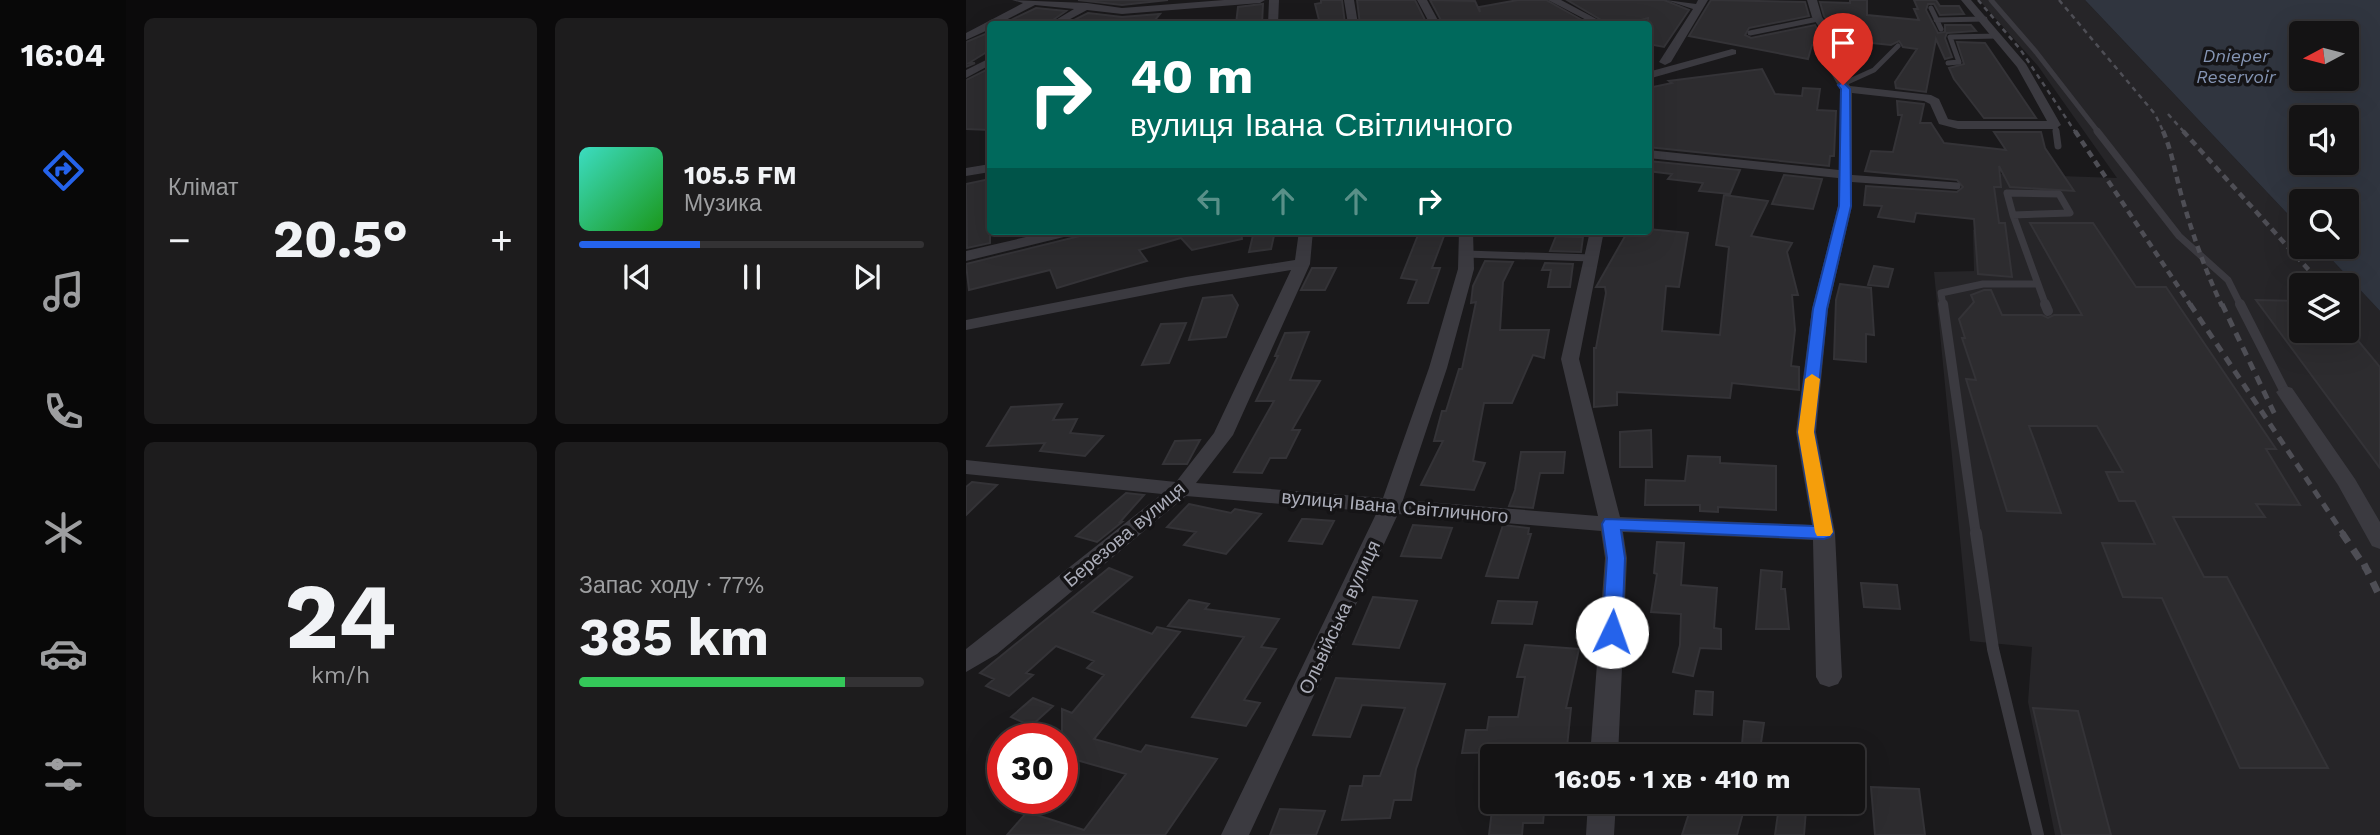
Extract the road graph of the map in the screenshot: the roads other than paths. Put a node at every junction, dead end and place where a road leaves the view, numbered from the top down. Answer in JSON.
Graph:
{"nodes":[{"id":1,"x":1017,"y":0,"type":"edge"},
{"id":2,"x":1097,"y":0,"type":"edge"},
{"id":3,"x":1260,"y":0,"type":"edge"},
{"id":4,"x":1274,"y":0,"type":"edge"},
{"id":5,"x":1349,"y":0,"type":"edge"},
{"id":6,"x":1422,"y":0,"type":"edge"},
{"id":7,"x":1553,"y":0,"type":"edge"},
{"id":8,"x":1671,"y":0,"type":"edge"},
{"id":9,"x":1812,"y":0,"type":"edge"},
{"id":10,"x":1966,"y":0,"type":"edge"},
{"id":11,"x":1991,"y":0,"type":"edge"},
{"id":12,"x":1034,"y":2,"type":"junction"},
{"id":13,"x":1700,"y":4,"type":"edge"},
{"id":14,"x":1084,"y":8,"type":"junction"},
{"id":15,"x":1931,"y":8,"type":"dead end"},
{"id":16,"x":1818,"y":19,"type":"junction"},
{"id":17,"x":1985,"y":19,"type":"junction"},
{"id":18,"x":1936,"y":20,"type":"junction"},
{"id":19,"x":997,"y":21,"type":"edge"},
{"id":20,"x":1060,"y":21,"type":"edge"},
{"id":21,"x":1273,"y":21,"type":"edge"},
{"id":22,"x":1352,"y":21,"type":"edge"},
{"id":23,"x":1433,"y":21,"type":"edge"},
{"id":24,"x":1595,"y":21,"type":"edge"},
{"id":25,"x":987,"y":26,"type":"edge"},
{"id":26,"x":1941,"y":29,"type":"dead end"},
{"id":27,"x":1749,"y":33,"type":"dead end"},
{"id":28,"x":1998,"y":36,"type":"junction"},
{"id":29,"x":966,"y":37,"type":"edge"},
{"id":30,"x":1898,"y":46,"type":"dead end"},
{"id":31,"x":1732,"y":52,"type":"dead end"},
{"id":32,"x":987,"y":63,"type":"edge"},
{"id":33,"x":1665,"y":63,"type":"junction"},
{"id":34,"x":1948,"y":63,"type":"dead end"},
{"id":35,"x":1652,"y":73,"type":"edge"},
{"id":36,"x":966,"y":75,"type":"edge"},
{"id":37,"x":1844,"y":87,"type":"junction"},
{"id":38,"x":2054,"y":125,"type":"junction"},
{"id":39,"x":2058,"y":146,"type":"dead end"},
{"id":40,"x":1652,"y":154,"type":"edge"},
{"id":41,"x":987,"y":168,"type":"edge"},
{"id":42,"x":966,"y":172,"type":"edge"},
{"id":43,"x":1845,"y":177,"type":"junction"},
{"id":44,"x":1957,"y":186,"type":"dead end"},
{"id":45,"x":2013,"y":215,"type":"junction"},
{"id":46,"x":1054,"y":235,"type":"edge"},
{"id":47,"x":1306,"y":235,"type":"edge"},
{"id":48,"x":1466,"y":235,"type":"edge"},
{"id":49,"x":1596,"y":235,"type":"edge"},
{"id":50,"x":1466,"y":254,"type":"junction"},
{"id":51,"x":966,"y":256,"type":"edge"},
{"id":52,"x":1591,"y":258,"type":"junction"},
{"id":53,"x":1302,"y":264,"type":"junction"},
{"id":54,"x":2035,"y":284,"type":"junction"},
{"id":55,"x":2048,"y":311,"type":"dead end"},
{"id":56,"x":966,"y":325,"type":"edge"},
{"id":57,"x":2284,"y":392,"type":"joint"},
{"id":58,"x":966,"y":467,"type":"edge"},
{"id":59,"x":1181,"y":489,"type":"junction"},
{"id":60,"x":1391,"y":505,"type":"junction"},
{"id":61,"x":1611,"y":524,"type":"junction"},
{"id":62,"x":1824,"y":533,"type":"junction"},
{"id":63,"x":2380,"y":541,"type":"edge"},
{"id":64,"x":966,"y":662,"type":"edge"},
{"id":65,"x":1829,"y":677,"type":"dead end"},
{"id":66,"x":1605,"y":744,"type":"edge"},
{"id":67,"x":1601,"y":814,"type":"edge"},
{"id":68,"x":1235,"y":835,"type":"edge"},
{"id":69,"x":1600,"y":835,"type":"edge"},
{"id":70,"x":2038,"y":835,"type":"edge"}],
"edges":[{"from":1,"to":12,"type":"street"},
{"from":2,"to":14,"type":"street"},
{"from":3,"to":14,"type":"street"},
{"from":4,"to":21,"type":"street"},
{"from":5,"to":22,"type":"street"},
{"from":6,"to":23,"type":"street"},
{"from":7,"to":24,"type":"street"},
{"from":8,"to":13,"type":"street"},
{"from":9,"to":16,"type":"street"},
{"from":10,"to":17,"type":"street"},
{"from":11,"to":57,"type":"lane"},
{"from":12,"to":14,"type":"street"},
{"from":12,"to":19,"type":"street"},
{"from":13,"to":33,"type":"street"},
{"from":14,"to":20,"type":"street"},
{"from":15,"to":18,"type":"lane"},
{"from":16,"to":27,"type":"lane"},
{"from":16,"to":37,"type":"street"},
{"from":17,"to":18,"type":"lane"},
{"from":17,"to":28,"type":"street"},
{"from":18,"to":26,"type":"lane"},
{"from":25,"to":29,"type":"street"},
{"from":28,"to":34,"type":"lane"},
{"from":28,"to":38,"type":"street"},
{"from":30,"to":37,"type":"lane"},
{"from":31,"to":33,"type":"street"},
{"from":32,"to":36,"type":"street"},
{"from":33,"to":35,"type":"street"},
{"from":37,"to":38,"type":"street"},
{"from":37,"to":43,"type":"street"},
{"from":38,"to":39,"type":"lane"},
{"from":40,"to":43,"type":"street"},
{"from":41,"to":42,"type":"street"},
{"from":43,"to":44,"type":"lane"},
{"from":43,"to":62,"type":"street"},
{"from":45,"to":45,"type":"lane"},
{"from":45,"to":54,"type":"lane"},
{"from":46,"to":51,"type":"street"},
{"from":47,"to":53,"type":"street","name":"Березова вулиця"},
{"from":48,"to":50,"type":"street","name":"Ольвійська вулиця"},
{"from":49,"to":52,"type":"street"},
{"from":50,"to":52,"type":"lane"},
{"from":50,"to":60,"type":"street","name":"Ольвійська вулиця"},
{"from":52,"to":61,"type":"street"},
{"from":53,"to":56,"type":"street"},
{"from":53,"to":59,"type":"street","name":"Березова вулиця"},
{"from":54,"to":55,"type":"lane"},
{"from":54,"to":70,"type":"lane"},
{"from":57,"to":63,"type":"street"},
{"from":58,"to":59,"type":"street","name":"вулиця Івана Світличного"},
{"from":59,"to":60,"type":"street","name":"вулиця Івана Світличного"},
{"from":59,"to":64,"type":"street","name":"Березова вулиця"},
{"from":60,"to":61,"type":"street","name":"вулиця Івана Світличного"},
{"from":60,"to":68,"type":"street","name":"Ольвійська вулиця"},
{"from":61,"to":62,"type":"street","name":"вулиця Івана Світличного"},
{"from":61,"to":66,"type":"street"},
{"from":62,"to":65,"type":"street"},
{"from":67,"to":69,"type":"street"}]}
